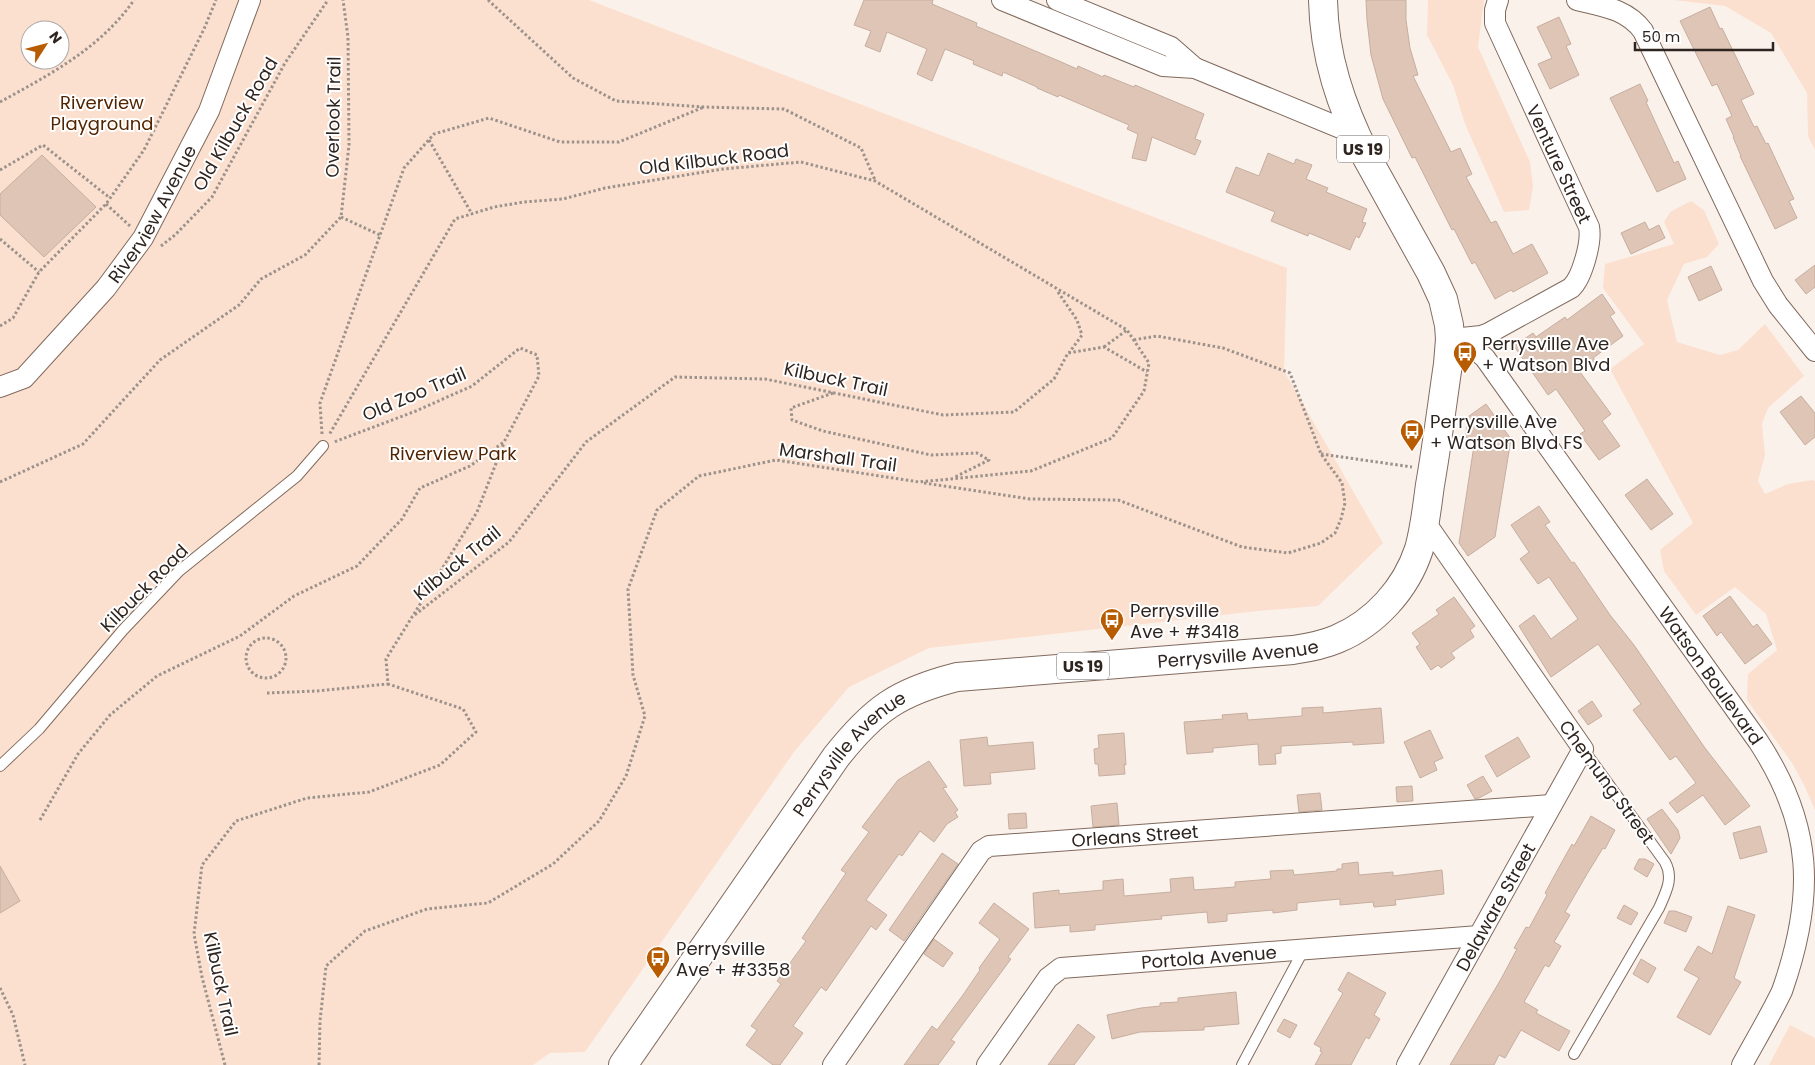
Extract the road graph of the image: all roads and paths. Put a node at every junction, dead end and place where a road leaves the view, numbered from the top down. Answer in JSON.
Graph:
{"nodes":[{"id":1,"x":134,"y":0,"type":"edge"},
{"id":2,"x":216,"y":0,"type":"edge"},
{"id":3,"x":250,"y":0,"type":"edge"},
{"id":4,"x":328,"y":0,"type":"edge"},
{"id":5,"x":343,"y":0,"type":"edge"},
{"id":6,"x":488,"y":0,"type":"edge"},
{"id":7,"x":1002,"y":0,"type":"edge"},
{"id":8,"x":1057,"y":0,"type":"edge"},
{"id":9,"x":1324,"y":0,"type":"edge"},
{"id":10,"x":1498,"y":0,"type":"edge"},
{"id":11,"x":1577,"y":0,"type":"edge"},
{"id":12,"x":1195,"y":68,"type":"junction"},
{"id":13,"x":0,"y":102,"type":"edge"},
{"id":14,"x":704,"y":107,"type":"junction"},
{"id":15,"x":1355,"y":134,"type":"junction"},
{"id":16,"x":429,"y":140,"type":"junction"},
{"id":17,"x":0,"y":169,"type":"edge"},
{"id":18,"x":875,"y":181,"type":"junction"},
{"id":19,"x":110,"y":198,"type":"junction"},
{"id":20,"x":106,"y":204,"type":"junction"},
{"id":21,"x":472,"y":214,"type":"junction"},
{"id":22,"x":342,"y":217,"type":"junction"},
{"id":23,"x":380,"y":235,"type":"junction"},
{"id":24,"x":0,"y":239,"type":"edge"},
{"id":25,"x":151,"y":243,"type":"junction"},
{"id":26,"x":39,"y":272,"type":"junction"},
{"id":27,"x":1056,"y":289,"type":"junction"},
{"id":28,"x":0,"y":326,"type":"edge"},
{"id":29,"x":1127,"y":330,"type":"junction"},
{"id":30,"x":1450,"y":339,"type":"junction"},
{"id":31,"x":1134,"y":340,"type":"junction"},
{"id":32,"x":1104,"y":347,"type":"junction"},
{"id":33,"x":1815,"y":351,"type":"edge"},
{"id":34,"x":1068,"y":353,"type":"junction"},
{"id":35,"x":1147,"y":372,"type":"junction"},
{"id":36,"x":0,"y":387,"type":"edge"},
{"id":37,"x":834,"y":393,"type":"junction"},
{"id":38,"x":504,"y":442,"type":"junction"},
{"id":39,"x":323,"y":446,"type":"junction"},
{"id":40,"x":1321,"y":454,"type":"junction"},
{"id":41,"x":1433,"y":471,"type":"junction"},
{"id":42,"x":953,"y":478,"type":"junction"},
{"id":43,"x":0,"y":482,"type":"edge"},
{"id":44,"x":919,"y":482,"type":"junction"},
{"id":45,"x":1425,"y":522,"type":"junction"},
{"id":46,"x":412,"y":617,"type":"junction"},
{"id":47,"x":247,"y":650,"type":"joint"},
{"id":48,"x":388,"y":684,"type":"junction"},
{"id":49,"x":267,"y":693,"type":"dead end"},
{"id":50,"x":1583,"y":749,"type":"junction"},
{"id":51,"x":0,"y":766,"type":"edge"},
{"id":52,"x":1552,"y":805,"type":"junction"},
{"id":53,"x":40,"y":820,"type":"dead end"},
{"id":54,"x":1479,"y":936,"type":"junction"},
{"id":55,"x":1304,"y":949,"type":"junction"},
{"id":56,"x":0,"y":988,"type":"edge"},
{"id":57,"x":1574,"y":1054,"type":"dead end"},
{"id":58,"x":25,"y":1065,"type":"edge"},
{"id":59,"x":225,"y":1065,"type":"edge"},
{"id":60,"x":320,"y":1065,"type":"edge"},
{"id":61,"x":623,"y":1065,"type":"edge"},
{"id":62,"x":833,"y":1065,"type":"edge"},
{"id":63,"x":987,"y":1065,"type":"edge"},
{"id":64,"x":1242,"y":1065,"type":"edge"},
{"id":65,"x":1407,"y":1065,"type":"edge"},
{"id":66,"x":1742,"y":1065,"type":"edge"}],
"edges":[{"from":1,"to":13,"type":"path"},
{"from":2,"to":19,"type":"path"},
{"from":3,"to":25,"type":"street","name":"Riverview Avenue"},
{"from":4,"to":25,"type":"path","name":"Old Kilbuck Road"},
{"from":5,"to":22,"type":"path","name":"Overlook Trail"},
{"from":6,"to":14,"type":"path","name":"Old Kilbuck Road"},
{"from":7,"to":12,"type":"street"},
{"from":8,"to":12,"type":"street"},
{"from":9,"to":15,"type":"main road","name":"Perrysville Avenue","number":"US 19"},
{"from":10,"to":30,"type":"street","name":"Venture Street"},
{"from":11,"to":33,"type":"street"},
{"from":12,"to":15,"type":"street"},
{"from":14,"to":16,"type":"path"},
{"from":14,"to":18,"type":"path","name":"Old Kilbuck Road"},
{"from":15,"to":30,"type":"main road","name":"Perrysville Avenue","number":"US 19"},
{"from":16,"to":21,"type":"path"},
{"from":16,"to":23,"type":"path"},
{"from":17,"to":19,"type":"path"},
{"from":18,"to":21,"type":"path","name":"Old Kilbuck Road"},
{"from":18,"to":27,"type":"path"},
{"from":19,"to":20,"type":"path"},
{"from":20,"to":25,"type":"path"},
{"from":20,"to":26,"type":"path"},
{"from":21,"to":39,"type":"path","name":"Old Kilbuck Road"},
{"from":22,"to":23,"type":"path"},
{"from":22,"to":43,"type":"path"},
{"from":23,"to":39,"type":"path"},
{"from":24,"to":26,"type":"path"},
{"from":25,"to":36,"type":"street","name":"Riverview Avenue"},
{"from":26,"to":28,"type":"path"},
{"from":27,"to":29,"type":"path"},
{"from":27,"to":34,"type":"path","name":"Kilbuck Trail"},
{"from":29,"to":31,"type":"path"},
{"from":29,"to":32,"type":"path"},
{"from":30,"to":41,"type":"main road","name":"Perrysville Avenue","number":"US 19"},
{"from":30,"to":66,"type":"street","name":"Watson Boulevard"},
{"from":31,"to":35,"type":"path"},
{"from":31,"to":40,"type":"path"},
{"from":32,"to":34,"type":"path"},
{"from":32,"to":35,"type":"path"},
{"from":34,"to":37,"type":"path","name":"Kilbuck Trail"},
{"from":35,"to":42,"type":"path","name":"Marshall Trail"},
{"from":37,"to":42,"type":"path"},
{"from":37,"to":46,"type":"path","name":"Kilbuck Trail"},
{"from":38,"to":39,"type":"path","name":"Old Zoo Trail"},
{"from":38,"to":46,"type":"path"},
{"from":38,"to":53,"type":"path","name":"Old Zoo Trail"},
{"from":39,"to":51,"type":"lane","name":"Kilbuck Road"},
{"from":40,"to":41,"type":"path"},
{"from":40,"to":44,"type":"path"},
{"from":41,"to":45,"type":"main road","name":"Perrysville Avenue","number":"US 19"},
{"from":42,"to":44,"type":"path","name":"Marshall Trail"},
{"from":44,"to":60,"type":"path","name":"Marshall Trail"},
{"from":45,"to":50,"type":"street","name":"Chemung Street"},
{"from":45,"to":61,"type":"main road","name":"Perrysville Avenue","number":"US 19"},
{"from":46,"to":48,"type":"path","name":"Kilbuck Trail"},
{"from":47,"to":47,"type":"path"},
{"from":48,"to":49,"type":"path"},
{"from":48,"to":59,"type":"path","name":"Kilbuck Trail"},
{"from":50,"to":52,"type":"street","name":"Delaware Street"},
{"from":50,"to":57,"type":"lane","name":"Chemung Street"},
{"from":52,"to":54,"type":"street","name":"Delaware Street"},
{"from":52,"to":62,"type":"street","name":"Orleans Street"},
{"from":54,"to":55,"type":"street","name":"Portola Avenue"},
{"from":54,"to":65,"type":"street","name":"Delaware Street"},
{"from":55,"to":63,"type":"street","name":"Portola Avenue"},
{"from":55,"to":64,"type":"lane"},
{"from":56,"to":58,"type":"path"}]}
